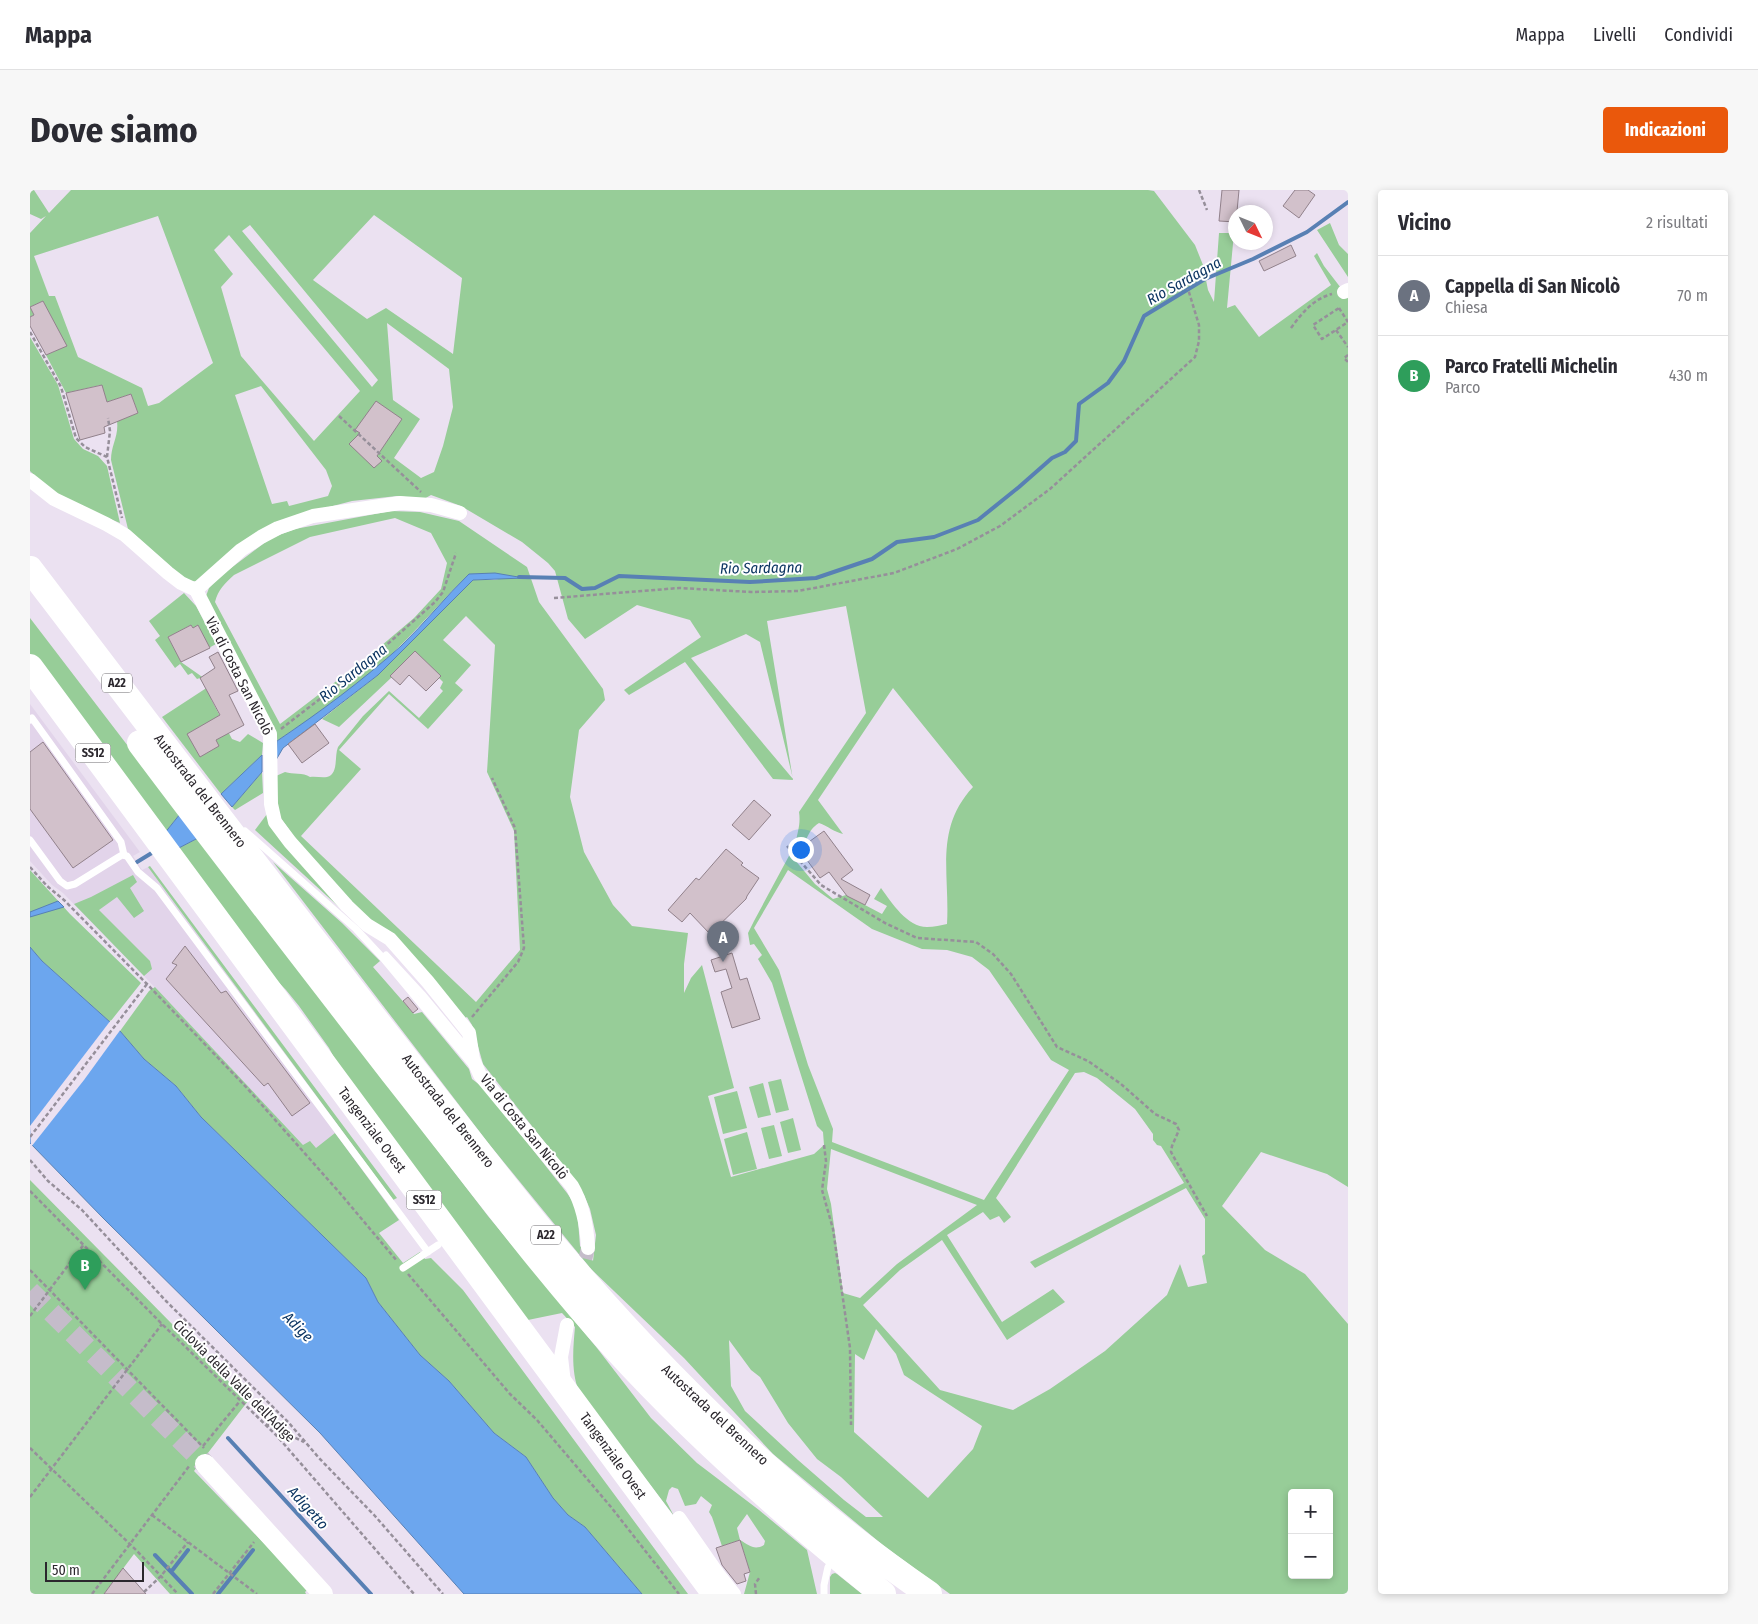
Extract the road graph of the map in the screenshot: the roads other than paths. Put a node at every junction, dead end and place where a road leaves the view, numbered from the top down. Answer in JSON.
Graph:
{"nodes":[{"id":1,"x":30,"y":480,"type":"edge"},
{"id":2,"x":460,"y":513,"type":"dead end"},
{"id":3,"x":30,"y":569,"type":"edge"},
{"id":4,"x":196,"y":590,"type":"junction"},
{"id":5,"x":30,"y":596,"type":"edge"},
{"id":6,"x":30,"y":667,"type":"edge"},
{"id":7,"x":30,"y":690,"type":"edge"},
{"id":8,"x":30,"y":720,"type":"edge"},
{"id":9,"x":196,"y":802,"type":"junction"},
{"id":10,"x":226,"y":824,"type":"junction"},
{"id":11,"x":30,"y":840,"type":"edge"},
{"id":12,"x":151,"y":851,"type":"junction"},
{"id":13,"x":356,"y":929,"type":"junction"},
{"id":14,"x":472,"y":1055,"type":"junction"},
{"id":15,"x":480,"y":1075,"type":"junction"},
{"id":16,"x":433,"y":1248,"type":"junction"},
{"id":17,"x":588,"y":1248,"type":"tunnel mouth"},
{"id":18,"x":403,"y":1268,"type":"road end"},
{"id":19,"x":567,"y":1325,"type":"dead end"},
{"id":20,"x":565,"y":1391,"type":"junction"},
{"id":21,"x":198,"y":1463,"type":"tunnel mouth"},
{"id":22,"x":679,"y":1518,"type":"dead end"},
{"id":23,"x":828,"y":1567,"type":"dead end"},
{"id":24,"x":323,"y":1594,"type":"edge"},
{"id":25,"x":696,"y":1594,"type":"edge"},
{"id":26,"x":715,"y":1594,"type":"edge"},
{"id":27,"x":734,"y":1594,"type":"edge"},
{"id":28,"x":824,"y":1594,"type":"edge"},
{"id":29,"x":883,"y":1594,"type":"edge"},
{"id":30,"x":928,"y":1594,"type":"edge"}],
"edges":[{"from":1,"to":4,"type":"street"},
{"from":2,"to":4,"type":"street"},
{"from":3,"to":9,"type":"highway","name":"Autostrada del Brennero","number":"A22"},
{"from":4,"to":14,"type":"street","name":"Via di Costa San Nicolò"},
{"from":5,"to":9,"type":"highway","name":"Autostrada del Brennero","number":"A22"},
{"from":6,"to":12,"type":"highway","name":"Tangenziale Ovest","number":"SS12"},
{"from":7,"to":12,"type":"highway","name":"Tangenziale Ovest","number":"SS12"},
{"from":8,"to":12,"type":"lane"},
{"from":9,"to":10,"type":"highway","name":"Autostrada del Brennero","number":"A22"},
{"from":10,"to":13,"type":"lane"},
{"from":10,"to":29,"type":"highway","name":"Autostrada del Brennero","number":"A22"},
{"from":10,"to":30,"type":"highway","name":"Autostrada del Brennero","number":"A22"},
{"from":11,"to":12,"type":"lane"},
{"from":12,"to":16,"type":"highway","name":"Tangenziale Ovest","number":"SS12"},
{"from":12,"to":20,"type":"highway","name":"Tangenziale Ovest","number":"SS12"},
{"from":13,"to":14,"type":"lane"},
{"from":13,"to":15,"type":"lane"},
{"from":14,"to":15,"type":"street","name":"Via di Costa San Nicolò"},
{"from":15,"to":17,"type":"street","name":"Via di Costa San Nicolò"},
{"from":16,"to":18,"type":"lane"},
{"from":16,"to":25,"type":"highway","name":"Tangenziale Ovest","number":"SS12"},
{"from":19,"to":20,"type":"street"},
{"from":20,"to":26,"type":"highway","name":"Tangenziale Ovest","number":"SS12"},
{"from":21,"to":24,"type":"street"},
{"from":22,"to":27,"type":"street"},
{"from":23,"to":28,"type":"lane"}]}
